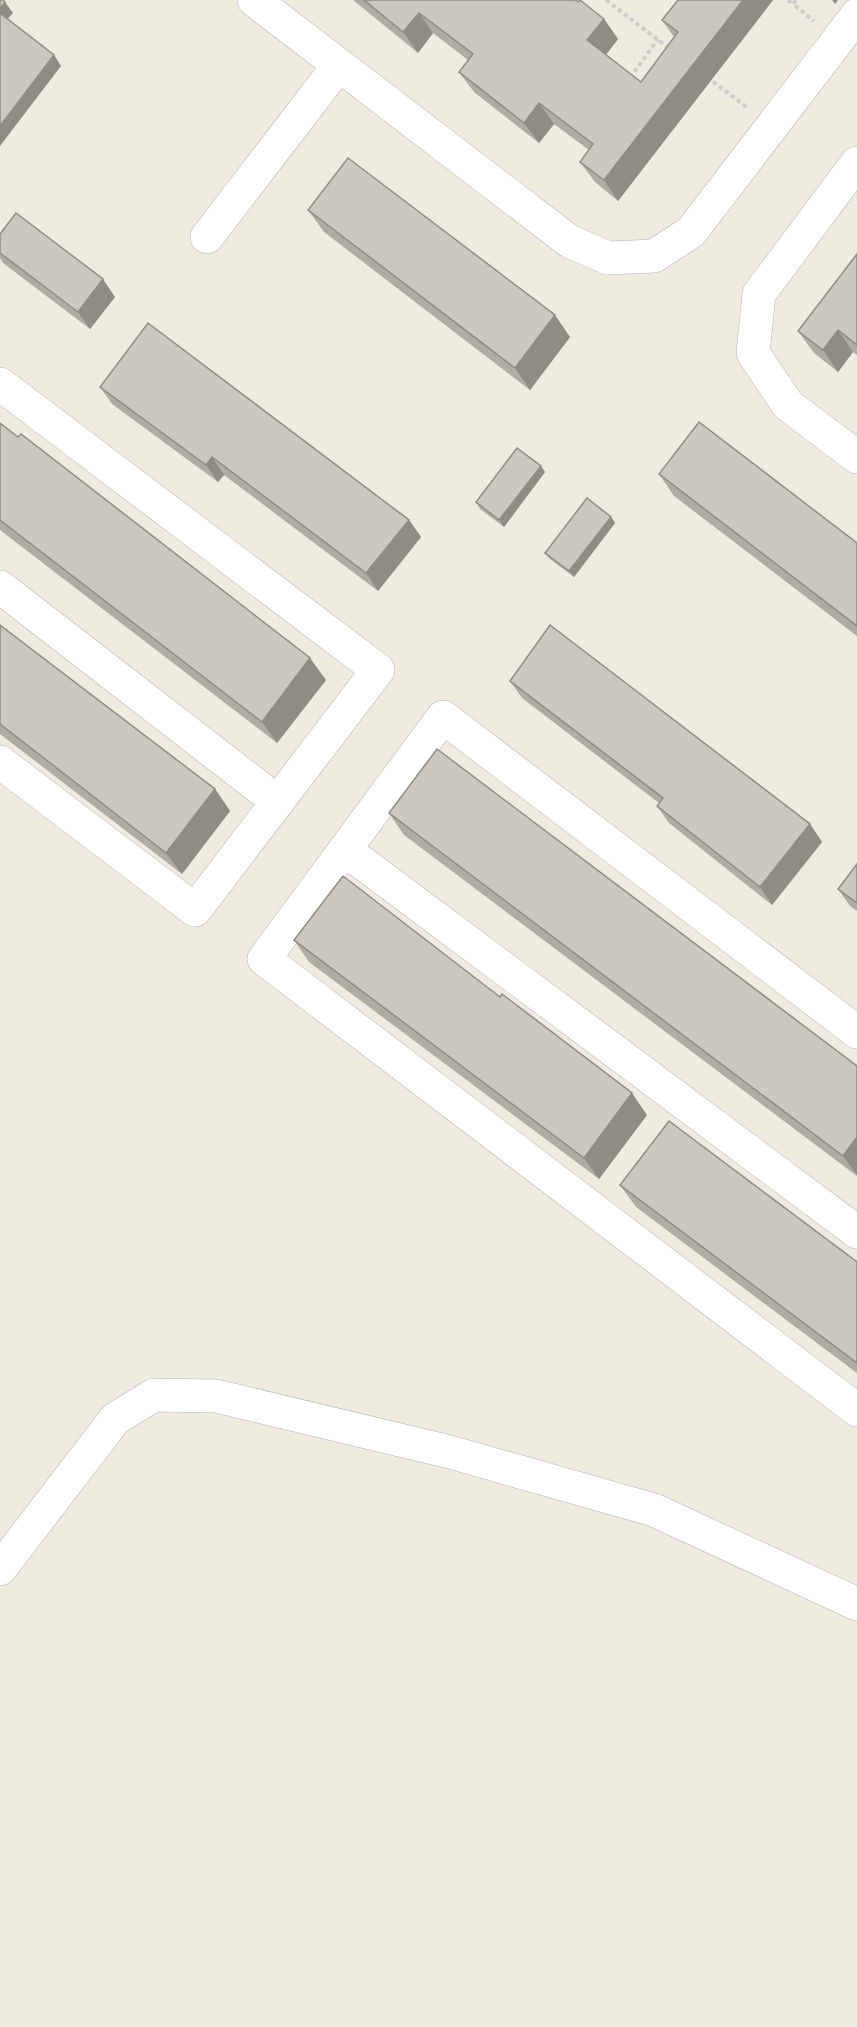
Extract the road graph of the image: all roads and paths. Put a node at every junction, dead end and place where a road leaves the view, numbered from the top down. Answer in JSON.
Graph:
{"nodes":[{"id":1,"x":254,"y":0,"type":"edge"},
{"id":2,"x":606,"y":0,"type":"edge"},
{"id":3,"x":788,"y":0,"type":"edge"},
{"id":4,"x":612,"y":2,"type":"edge"},
{"id":5,"x":794,"y":2,"type":"edge"},
{"id":6,"x":857,"y":15,"type":"edge"},
{"id":7,"x":820,"y":27,"type":"dead end"},
{"id":8,"x":658,"y":39,"type":"junction"},
{"id":9,"x":675,"y":53,"type":"edge"},
{"id":10,"x":339,"y":65,"type":"junction"},
{"id":11,"x":702,"y":73,"type":"edge"},
{"id":12,"x":627,"y":81,"type":"edge"},
{"id":13,"x":755,"y":113,"type":"dead end"},
{"id":14,"x":857,"y":163,"type":"edge"},
{"id":15,"x":207,"y":237,"type":"dead end"},
{"id":16,"x":0,"y":384,"type":"edge"},
{"id":17,"x":857,"y":457,"type":"edge"},
{"id":18,"x":0,"y":587,"type":"edge"},
{"id":19,"x":0,"y":762,"type":"edge"},
{"id":20,"x":278,"y":802,"type":"junction"},
{"id":21,"x":345,"y":850,"type":"junction"},
{"id":22,"x":857,"y":1032,"type":"edge"},
{"id":23,"x":857,"y":1232,"type":"edge"},
{"id":24,"x":857,"y":1410,"type":"edge"},
{"id":25,"x":0,"y":1569,"type":"edge"},
{"id":26,"x":857,"y":1604,"type":"edge"}],
"edges":[{"from":1,"to":10,"type":"street"},
{"from":2,"to":4,"type":"path"},
{"from":3,"to":5,"type":"path"},
{"from":4,"to":8,"type":"path"},
{"from":5,"to":7,"type":"path"},
{"from":6,"to":10,"type":"street"},
{"from":8,"to":9,"type":"path"},
{"from":8,"to":12,"type":"path"},
{"from":10,"to":15,"type":"street"},
{"from":11,"to":13,"type":"path"},
{"from":14,"to":17,"type":"street"},
{"from":16,"to":20,"type":"street"},
{"from":18,"to":20,"type":"street"},
{"from":19,"to":20,"type":"street"},
{"from":21,"to":22,"type":"street"},
{"from":21,"to":23,"type":"street"},
{"from":21,"to":24,"type":"street"},
{"from":25,"to":26,"type":"street"}]}
